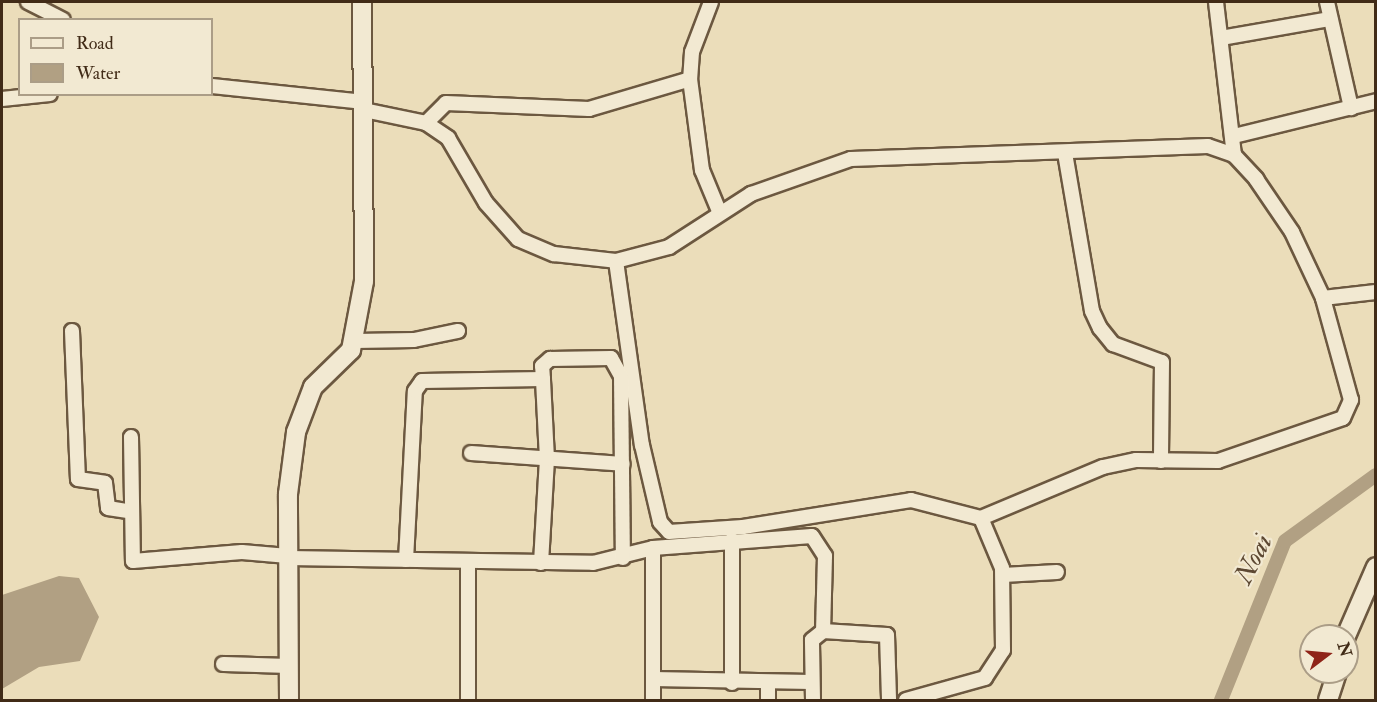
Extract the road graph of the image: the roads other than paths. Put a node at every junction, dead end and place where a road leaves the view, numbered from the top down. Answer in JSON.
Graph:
{"nodes":[{"id":1,"x":28,"y":2,"type":"edge"},
{"id":2,"x":362,"y":2,"type":"edge"},
{"id":3,"x":711,"y":2,"type":"edge"},
{"id":4,"x":1216,"y":2,"type":"edge"},
{"id":5,"x":1327,"y":2,"type":"edge"},
{"id":6,"x":59,"y":18,"type":"edge"},
{"id":7,"x":1330,"y":19,"type":"junction"},
{"id":8,"x":1221,"y":38,"type":"junction"},
{"id":9,"x":690,"y":79,"type":"junction"},
{"id":10,"x":213,"y":86,"type":"edge"},
{"id":11,"x":31,"y":96,"type":"edge"},
{"id":12,"x":2,"y":99,"type":"edge"},
{"id":13,"x":1376,"y":101,"type":"edge"},
{"id":14,"x":364,"y":106,"type":"junction"},
{"id":15,"x":1351,"y":108,"type":"junction"},
{"id":16,"x":426,"y":123,"type":"junction"},
{"id":17,"x":1234,"y":136,"type":"junction"},
{"id":18,"x":1065,"y":153,"type":"junction"},
{"id":19,"x":1234,"y":155,"type":"junction"},
{"id":20,"x":719,"y":211,"type":"junction"},
{"id":21,"x":615,"y":261,"type":"junction"},
{"id":22,"x":1376,"y":292,"type":"edge"},
{"id":23,"x":1323,"y":298,"type":"junction"},
{"id":24,"x":458,"y":331,"type":"dead end"},
{"id":25,"x":72,"y":332,"type":"dead end"},
{"id":26,"x":355,"y":341,"type":"junction"},
{"id":27,"x":543,"y":379,"type":"junction"},
{"id":28,"x":131,"y":437,"type":"dead end"},
{"id":29,"x":471,"y":453,"type":"dead end"},
{"id":30,"x":547,"y":459,"type":"junction"},
{"id":31,"x":1161,"y":461,"type":"junction"},
{"id":32,"x":623,"y":464,"type":"junction"},
{"id":33,"x":129,"y":511,"type":"junction"},
{"id":34,"x":981,"y":518,"type":"junction"},
{"id":35,"x":732,"y":540,"type":"junction"},
{"id":36,"x":653,"y":548,"type":"junction"},
{"id":37,"x":288,"y":557,"type":"junction"},
{"id":38,"x":623,"y":558,"type":"junction"},
{"id":39,"x":406,"y":560,"type":"junction"},
{"id":40,"x":468,"y":561,"type":"junction"},
{"id":41,"x":541,"y":563,"type":"junction"},
{"id":42,"x":1376,"y":567,"type":"edge"},
{"id":43,"x":1057,"y":572,"type":"dead end"},
{"id":44,"x":1003,"y":575,"type":"junction"},
{"id":45,"x":1351,"y":624,"type":"edge"},
{"id":46,"x":823,"y":631,"type":"junction"},
{"id":47,"x":223,"y":664,"type":"dead end"},
{"id":48,"x":290,"y":666,"type":"junction"},
{"id":49,"x":653,"y":679,"type":"junction"},
{"id":50,"x":811,"y":682,"type":"junction"},
{"id":51,"x":732,"y":683,"type":"junction"},
{"id":52,"x":768,"y":683,"type":"junction"},
{"id":53,"x":1333,"y":684,"type":"edge"},
{"id":54,"x":289,"y":700,"type":"edge"},
{"id":55,"x":468,"y":700,"type":"edge"},
{"id":56,"x":653,"y":700,"type":"edge"},
{"id":57,"x":768,"y":700,"type":"edge"},
{"id":58,"x":813,"y":700,"type":"edge"},
{"id":59,"x":889,"y":700,"type":"edge"},
{"id":60,"x":906,"y":700,"type":"edge"},
{"id":61,"x":1328,"y":700,"type":"edge"}],
"edges":[{"from":1,"to":6,"type":"street"},
{"from":2,"to":14,"type":"street"},
{"from":3,"to":9,"type":"street"},
{"from":4,"to":8,"type":"street"},
{"from":5,"to":7,"type":"street"},
{"from":7,"to":8,"type":"street"},
{"from":7,"to":15,"type":"street"},
{"from":8,"to":17,"type":"street"},
{"from":9,"to":16,"type":"street"},
{"from":9,"to":20,"type":"street"},
{"from":10,"to":14,"type":"street"},
{"from":11,"to":12,"type":"street"},
{"from":13,"to":15,"type":"street"},
{"from":14,"to":16,"type":"street"},
{"from":14,"to":26,"type":"street"},
{"from":15,"to":17,"type":"street"},
{"from":16,"to":21,"type":"street"},
{"from":17,"to":19,"type":"street"},
{"from":18,"to":19,"type":"street"},
{"from":18,"to":20,"type":"street"},
{"from":18,"to":31,"type":"street"},
{"from":19,"to":23,"type":"street"},
{"from":20,"to":21,"type":"street"},
{"from":21,"to":34,"type":"street"},
{"from":22,"to":23,"type":"street"},
{"from":23,"to":31,"type":"street"},
{"from":24,"to":26,"type":"street"},
{"from":25,"to":33,"type":"street"},
{"from":26,"to":37,"type":"street"},
{"from":27,"to":30,"type":"street"},
{"from":27,"to":32,"type":"street"},
{"from":27,"to":39,"type":"street"},
{"from":28,"to":33,"type":"street"},
{"from":29,"to":30,"type":"street"},
{"from":30,"to":32,"type":"street"},
{"from":30,"to":41,"type":"street"},
{"from":31,"to":34,"type":"street"},
{"from":32,"to":38,"type":"street"},
{"from":33,"to":37,"type":"street"},
{"from":34,"to":44,"type":"street"},
{"from":35,"to":36,"type":"street"},
{"from":35,"to":46,"type":"street"},
{"from":35,"to":51,"type":"street"},
{"from":36,"to":38,"type":"street"},
{"from":36,"to":49,"type":"street"},
{"from":37,"to":39,"type":"street"},
{"from":37,"to":48,"type":"street"},
{"from":38,"to":41,"type":"street"},
{"from":39,"to":40,"type":"street"},
{"from":40,"to":41,"type":"street"},
{"from":40,"to":55,"type":"street"},
{"from":42,"to":45,"type":"street"},
{"from":43,"to":44,"type":"street"},
{"from":44,"to":60,"type":"street"},
{"from":46,"to":50,"type":"street"},
{"from":46,"to":59,"type":"street"},
{"from":47,"to":48,"type":"street"},
{"from":48,"to":54,"type":"street"},
{"from":49,"to":51,"type":"street"},
{"from":49,"to":56,"type":"street"},
{"from":50,"to":52,"type":"street"},
{"from":50,"to":58,"type":"street"},
{"from":51,"to":52,"type":"street"},
{"from":52,"to":57,"type":"street"},
{"from":53,"to":61,"type":"street"}]}
